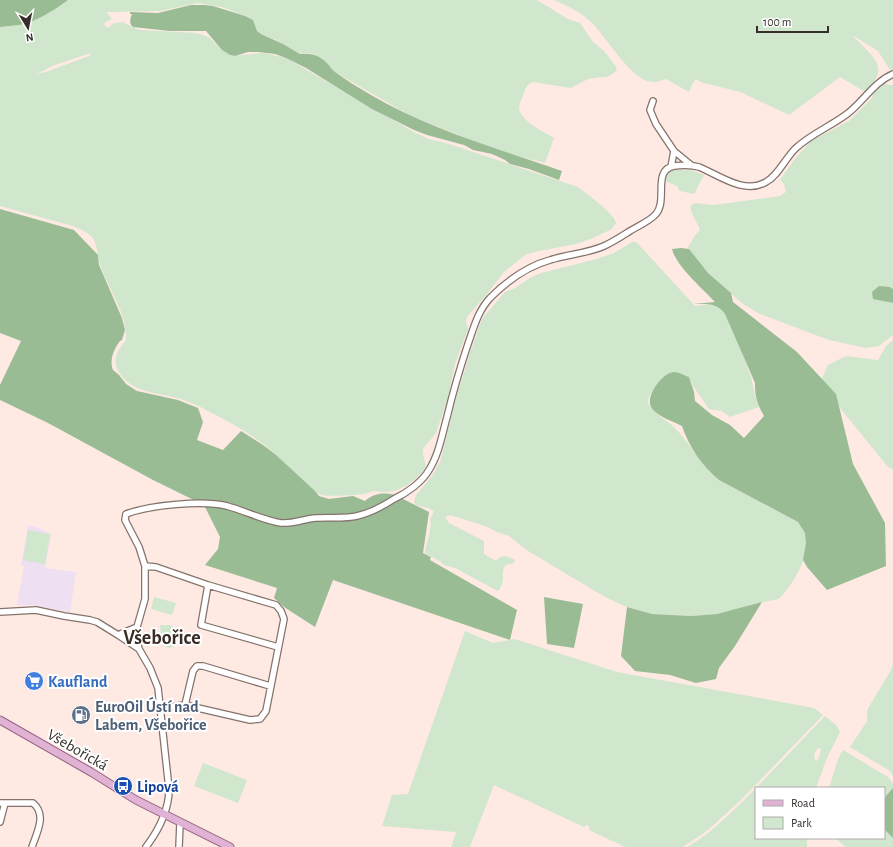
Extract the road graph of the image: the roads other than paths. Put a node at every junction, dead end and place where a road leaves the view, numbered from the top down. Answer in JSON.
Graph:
{"nodes":[{"id":1,"x":893,"y":74,"type":"edge"},
{"id":2,"x":653,"y":100,"type":"dead end"},
{"id":3,"x":674,"y":152,"type":"junction"},
{"id":4,"x":691,"y":165,"type":"junction"},
{"id":5,"x":671,"y":167,"type":"junction"},
{"id":6,"x":145,"y":566,"type":"junction"},
{"id":7,"x":208,"y":585,"type":"junction"},
{"id":8,"x":0,"y":612,"type":"edge"},
{"id":9,"x":137,"y":626,"type":"junction"},
{"id":10,"x":118,"y":635,"type":"junction"},
{"id":11,"x":278,"y":647,"type":"junction"},
{"id":12,"x":139,"y":649,"type":"junction"},
{"id":13,"x":270,"y":686,"type":"junction"},
{"id":14,"x":185,"y":705,"type":"junction"},
{"id":15,"x":161,"y":708,"type":"junction"},
{"id":16,"x":0,"y":720,"type":"edge"},
{"id":17,"x":3,"y":803,"type":"edge"},
{"id":18,"x":164,"y":815,"type":"junction"},
{"id":19,"x":0,"y":822,"type":"edge"},
{"id":20,"x":180,"y":823,"type":"junction"},
{"id":21,"x":32,"y":847,"type":"edge"},
{"id":22,"x":146,"y":847,"type":"edge"},
{"id":23,"x":179,"y":847,"type":"edge"},
{"id":24,"x":230,"y":847,"type":"edge"}],
"edges":[{"from":1,"to":4,"type":"street"},
{"from":2,"to":3,"type":"street"},
{"from":3,"to":4,"type":"street"},
{"from":3,"to":5,"type":"street"},
{"from":4,"to":5,"type":"street"},
{"from":5,"to":6,"type":"street"},
{"from":6,"to":7,"type":"street"},
{"from":6,"to":9,"type":"street"},
{"from":7,"to":11,"type":"street"},
{"from":7,"to":11,"type":"street"},
{"from":8,"to":10,"type":"street"},
{"from":9,"to":10,"type":"street"},
{"from":9,"to":12,"type":"street"},
{"from":10,"to":12,"type":"street"},
{"from":11,"to":13,"type":"street"},
{"from":12,"to":15,"type":"street"},
{"from":13,"to":14,"type":"street"},
{"from":13,"to":14,"type":"street"},
{"from":14,"to":15,"type":"street"},
{"from":15,"to":18,"type":"street"},
{"from":16,"to":18,"type":"main road","name":"Všebořická"},
{"from":17,"to":19,"type":"street"},
{"from":17,"to":21,"type":"street"},
{"from":18,"to":20,"type":"main road","name":"Všebořická"},
{"from":18,"to":22,"type":"street"},
{"from":20,"to":23,"type":"street"},
{"from":20,"to":24,"type":"main road","name":"Všebořická"}]}
